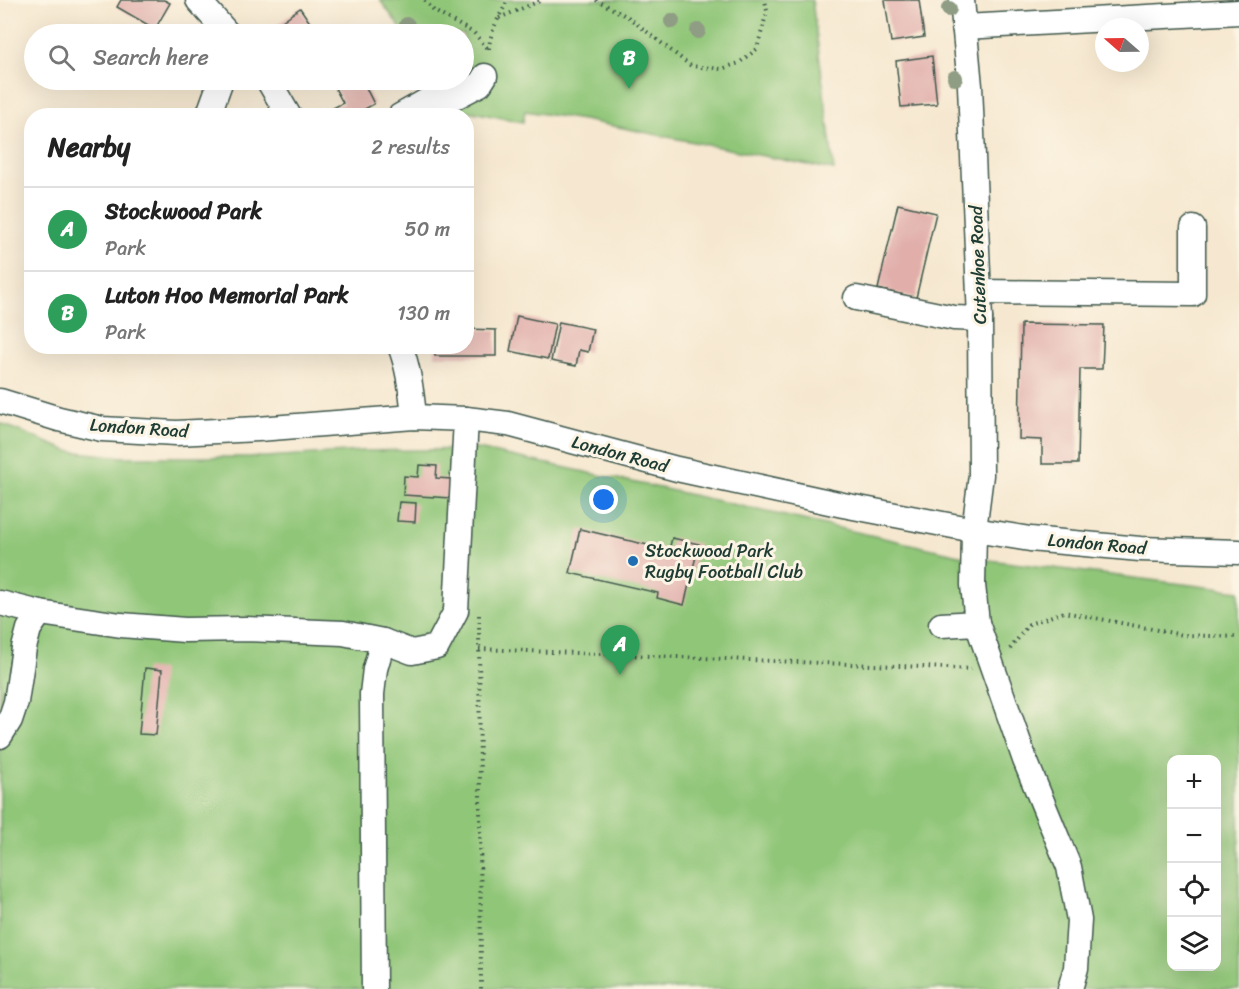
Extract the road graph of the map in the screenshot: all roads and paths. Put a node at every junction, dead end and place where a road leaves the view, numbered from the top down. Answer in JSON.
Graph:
{"nodes":[{"id":1,"x":198,"y":0,"type":"edge"},
{"id":2,"x":425,"y":0,"type":"edge"},
{"id":3,"x":508,"y":0,"type":"edge"},
{"id":4,"x":542,"y":0,"type":"edge"},
{"id":5,"x":596,"y":0,"type":"edge"},
{"id":6,"x":765,"y":0,"type":"edge"},
{"id":7,"x":962,"y":0,"type":"edge"},
{"id":8,"x":1239,"y":12,"type":"edge"},
{"id":9,"x":498,"y":19,"type":"junction"},
{"id":10,"x":219,"y":24,"type":"edge"},
{"id":11,"x":458,"y":24,"type":"edge"},
{"id":12,"x":964,"y":27,"type":"junction"},
{"id":13,"x":474,"y":33,"type":"edge"},
{"id":14,"x":489,"y":50,"type":"junction"},
{"id":15,"x":485,"y":76,"type":"joint"},
{"id":16,"x":474,"y":87,"type":"edge"},
{"id":17,"x":217,"y":90,"type":"edge"},
{"id":18,"x":274,"y":90,"type":"edge"},
{"id":19,"x":468,"y":90,"type":"edge"},
{"id":20,"x":211,"y":108,"type":"edge"},
{"id":21,"x":284,"y":108,"type":"edge"},
{"id":22,"x":414,"y":108,"type":"edge"},
{"id":23,"x":1193,"y":228,"type":"dead end"},
{"id":24,"x":979,"y":292,"type":"junction"},
{"id":25,"x":855,"y":298,"type":"dead end"},
{"id":26,"x":980,"y":319,"type":"junction"},
{"id":27,"x":403,"y":354,"type":"edge"},
{"id":28,"x":0,"y":401,"type":"edge"},
{"id":29,"x":414,"y":417,"type":"junction"},
{"id":30,"x":466,"y":419,"type":"junction"},
{"id":31,"x":974,"y":530,"type":"junction"},
{"id":32,"x":1239,"y":552,"type":"edge"},
{"id":33,"x":0,"y":603,"type":"edge"},
{"id":34,"x":40,"y":613,"type":"junction"},
{"id":35,"x":479,"y":613,"type":"dead end"},
{"id":36,"x":977,"y":623,"type":"junction"},
{"id":37,"x":941,"y":625,"type":"dead end"},
{"id":38,"x":1239,"y":637,"type":"edge"},
{"id":39,"x":383,"y":641,"type":"junction"},
{"id":40,"x":479,"y":649,"type":"junction"},
{"id":41,"x":993,"y":670,"type":"junction"},
{"id":42,"x":0,"y":736,"type":"edge"},
{"id":43,"x":374,"y":989,"type":"edge"},
{"id":44,"x":481,"y":989,"type":"edge"},
{"id":45,"x":1070,"y":989,"type":"edge"}],
"edges":[{"from":1,"to":10,"type":"street"},
{"from":2,"to":11,"type":"path"},
{"from":3,"to":9,"type":"path"},
{"from":4,"to":9,"type":"path"},
{"from":5,"to":6,"type":"path"},
{"from":7,"to":12,"type":"street","name":"Cutenhoe Road"},
{"from":8,"to":12,"type":"street"},
{"from":9,"to":14,"type":"path"},
{"from":12,"to":24,"type":"street","name":"Cutenhoe Road"},
{"from":13,"to":14,"type":"path"},
{"from":14,"to":15,"type":"path"},
{"from":15,"to":16,"type":"street"},
{"from":17,"to":20,"type":"street"},
{"from":18,"to":21,"type":"street"},
{"from":19,"to":22,"type":"street"},
{"from":23,"to":24,"type":"street"},
{"from":24,"to":26,"type":"street","name":"Cutenhoe Road"},
{"from":25,"to":26,"type":"street"},
{"from":26,"to":31,"type":"street","name":"Cutenhoe Road"},
{"from":27,"to":29,"type":"street"},
{"from":28,"to":29,"type":"street","name":"London Road"},
{"from":29,"to":30,"type":"street","name":"London Road"},
{"from":30,"to":31,"type":"street","name":"London Road"},
{"from":30,"to":39,"type":"street"},
{"from":31,"to":32,"type":"street","name":"London Road"},
{"from":31,"to":36,"type":"street","name":"Cutenhoe Road"},
{"from":33,"to":34,"type":"street"},
{"from":34,"to":39,"type":"street"},
{"from":34,"to":42,"type":"street"},
{"from":35,"to":40,"type":"path"},
{"from":36,"to":37,"type":"street"},
{"from":36,"to":41,"type":"street","name":"Cutenhoe Road"},
{"from":38,"to":41,"type":"path"},
{"from":39,"to":43,"type":"street"},
{"from":40,"to":41,"type":"path"},
{"from":40,"to":44,"type":"path"},
{"from":41,"to":45,"type":"street","name":"Cutenhoe Road"}]}
